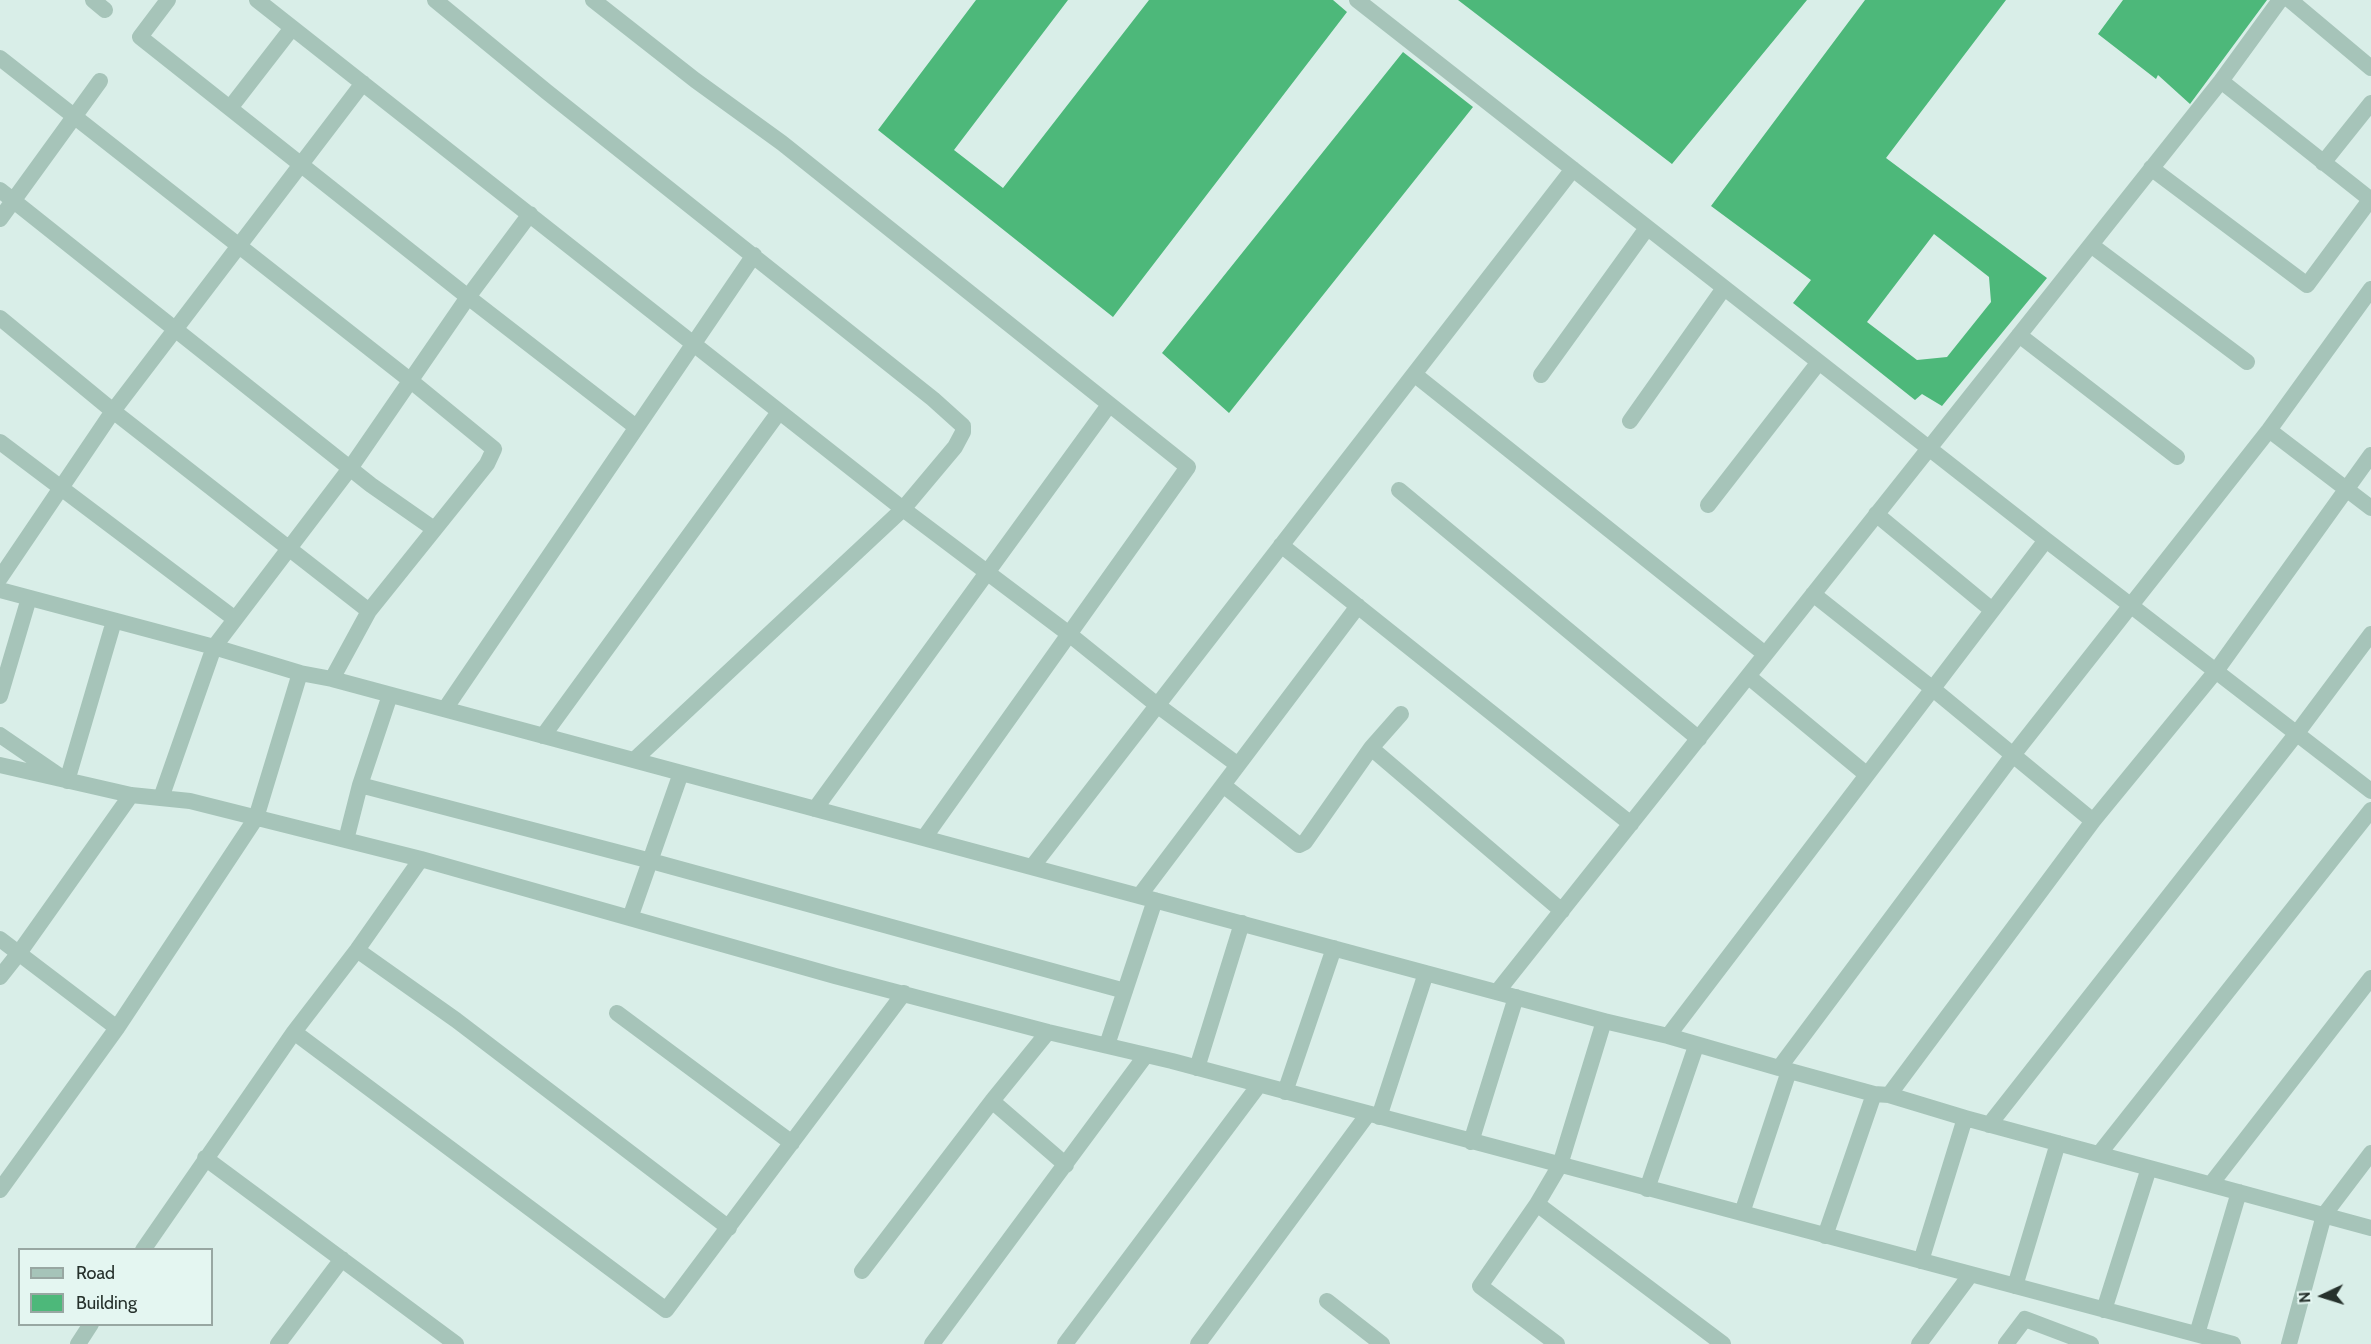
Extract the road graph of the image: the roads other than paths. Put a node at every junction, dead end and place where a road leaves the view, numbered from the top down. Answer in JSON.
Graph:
{"nodes":[{"id":1,"x":168,"y":0,"type":"edge"},
{"id":2,"x":257,"y":0,"type":"edge"},
{"id":3,"x":435,"y":0,"type":"edge"},
{"id":4,"x":593,"y":0,"type":"edge"},
{"id":5,"x":1357,"y":0,"type":"edge"},
{"id":6,"x":2280,"y":0,"type":"edge"},
{"id":7,"x":2290,"y":0,"type":"edge"},
{"id":8,"x":292,"y":28,"type":"junction"},
{"id":9,"x":0,"y":58,"type":"edge"},
{"id":10,"x":2371,"y":68,"type":"edge"},
{"id":11,"x":100,"y":81,"type":"dead end"},
{"id":12,"x":2221,"y":81,"type":"junction"},
{"id":13,"x":363,"y":83,"type":"junction"},
{"id":14,"x":2371,"y":103,"type":"edge"},
{"id":15,"x":230,"y":108,"type":"junction"},
{"id":16,"x":75,"y":117,"type":"junction"},
{"id":17,"x":2323,"y":163,"type":"junction"},
{"id":18,"x":300,"y":166,"type":"junction"},
{"id":19,"x":2151,"y":168,"type":"junction"},
{"id":20,"x":1573,"y":169,"type":"junction"},
{"id":21,"x":7,"y":195,"type":"edge"},
{"id":22,"x":2371,"y":200,"type":"edge"},
{"id":23,"x":530,"y":214,"type":"junction"},
{"id":24,"x":0,"y":219,"type":"edge"},
{"id":25,"x":1647,"y":228,"type":"junction"},
{"id":26,"x":2091,"y":245,"type":"junction"},
{"id":27,"x":238,"y":247,"type":"junction"},
{"id":28,"x":754,"y":255,"type":"junction"},
{"id":29,"x":1724,"y":288,"type":"junction"},
{"id":30,"x":2371,"y":289,"type":"edge"},
{"id":31,"x":468,"y":297,"type":"junction"},
{"id":32,"x":0,"y":318,"type":"edge"},
{"id":33,"x":175,"y":330,"type":"junction"},
{"id":34,"x":2019,"y":335,"type":"junction"},
{"id":35,"x":693,"y":344,"type":"junction"},
{"id":36,"x":1819,"y":362,"type":"junction"},
{"id":37,"x":2247,"y":362,"type":"dead end"},
{"id":38,"x":1414,"y":374,"type":"junction"},
{"id":39,"x":1541,"y":375,"type":"dead end"},
{"id":40,"x":411,"y":381,"type":"junction"},
{"id":41,"x":1109,"y":405,"type":"junction"},
{"id":42,"x":113,"y":411,"type":"junction"},
{"id":43,"x":779,"y":412,"type":"junction"},
{"id":44,"x":1629,"y":421,"type":"dead end"},
{"id":45,"x":636,"y":427,"type":"junction"},
{"id":46,"x":2269,"y":430,"type":"junction"},
{"id":47,"x":0,"y":442,"type":"edge"},
{"id":48,"x":1929,"y":448,"type":"junction"},
{"id":49,"x":2371,"y":455,"type":"edge"},
{"id":50,"x":2177,"y":457,"type":"dead end"},
{"id":51,"x":351,"y":467,"type":"junction"},
{"id":52,"x":60,"y":488,"type":"junction"},
{"id":53,"x":2347,"y":489,"type":"junction"},
{"id":54,"x":1399,"y":490,"type":"dead end"},
{"id":55,"x":1707,"y":505,"type":"dead end"},
{"id":56,"x":2371,"y":508,"type":"edge"},
{"id":57,"x":903,"y":509,"type":"junction"},
{"id":58,"x":1876,"y":514,"type":"junction"},
{"id":59,"x":434,"y":529,"type":"junction"},
{"id":60,"x":2046,"y":540,"type":"junction"},
{"id":61,"x":1281,"y":545,"type":"junction"},
{"id":62,"x":289,"y":549,"type":"junction"},
{"id":63,"x":6,"y":555,"type":"edge"},
{"id":64,"x":987,"y":572,"type":"junction"},
{"id":65,"x":0,"y":578,"type":"edge"},
{"id":66,"x":0,"y":590,"type":"edge"},
{"id":67,"x":1813,"y":594,"type":"junction"},
{"id":68,"x":29,"y":598,"type":"junction"},
{"id":69,"x":2130,"y":604,"type":"junction"},
{"id":70,"x":1358,"y":606,"type":"junction"},
{"id":71,"x":1992,"y":610,"type":"junction"},
{"id":72,"x":369,"y":611,"type":"junction"},
{"id":73,"x":235,"y":619,"type":"junction"},
{"id":74,"x":114,"y":621,"type":"junction"},
{"id":75,"x":1069,"y":634,"type":"junction"},
{"id":76,"x":2371,"y":634,"type":"edge"},
{"id":77,"x":214,"y":647,"type":"junction"},
{"id":78,"x":1766,"y":654,"type":"junction"},
{"id":79,"x":2216,"y":671,"type":"junction"},
{"id":80,"x":300,"y":673,"type":"junction"},
{"id":81,"x":1749,"y":677,"type":"junction"},
{"id":82,"x":332,"y":679,"type":"junction"},
{"id":83,"x":1933,"y":689,"type":"junction"},
{"id":84,"x":390,"y":695,"type":"junction"},
{"id":85,"x":0,"y":696,"type":"edge"},
{"id":86,"x":1157,"y":705,"type":"junction"},
{"id":87,"x":445,"y":709,"type":"junction"},
{"id":88,"x":1401,"y":714,"type":"dead end"},
{"id":89,"x":2296,"y":733,"type":"junction"},
{"id":90,"x":0,"y":735,"type":"edge"},
{"id":91,"x":543,"y":736,"type":"junction"},
{"id":92,"x":1699,"y":739,"type":"junction"},
{"id":93,"x":1371,"y":748,"type":"junction"},
{"id":94,"x":2013,"y":755,"type":"junction"},
{"id":95,"x":634,"y":760,"type":"junction"},
{"id":96,"x":0,"y":765,"type":"edge"},
{"id":97,"x":1238,"y":765,"type":"junction"},
{"id":98,"x":681,"y":773,"type":"junction"},
{"id":99,"x":1866,"y":774,"type":"junction"},
{"id":100,"x":68,"y":781,"type":"junction"},
{"id":101,"x":360,"y":785,"type":"junction"},
{"id":102,"x":1223,"y":785,"type":"junction"},
{"id":103,"x":2371,"y":791,"type":"edge"},
{"id":104,"x":131,"y":795,"type":"junction"},
{"id":105,"x":161,"y":798,"type":"junction"},
{"id":106,"x":815,"y":809,"type":"junction"},
{"id":107,"x":2371,"y":810,"type":"edge"},
{"id":108,"x":256,"y":818,"type":"junction"},
{"id":109,"x":2093,"y":821,"type":"junction"},
{"id":110,"x":1631,"y":824,"type":"junction"},
{"id":111,"x":924,"y":838,"type":"junction"},
{"id":112,"x":346,"y":840,"type":"junction"},
{"id":113,"x":421,"y":859,"type":"junction"},
{"id":114,"x":651,"y":861,"type":"junction"},
{"id":115,"x":1032,"y":867,"type":"junction"},
{"id":116,"x":1147,"y":898,"type":"junction"},
{"id":117,"x":1562,"y":911,"type":"junction"},
{"id":118,"x":630,"y":918,"type":"junction"},
{"id":119,"x":1242,"y":923,"type":"junction"},
{"id":120,"x":0,"y":939,"type":"edge"},
{"id":121,"x":1334,"y":948,"type":"junction"},
{"id":122,"x":357,"y":950,"type":"junction"},
{"id":123,"x":19,"y":953,"type":"junction"},
{"id":124,"x":1426,"y":973,"type":"junction"},
{"id":125,"x":0,"y":977,"type":"edge"},
{"id":126,"x":2371,"y":978,"type":"edge"},
{"id":127,"x":1125,"y":991,"type":"junction"},
{"id":128,"x":1497,"y":992,"type":"junction"},
{"id":129,"x":904,"y":993,"type":"junction"},
{"id":130,"x":1516,"y":997,"type":"junction"},
{"id":131,"x":617,"y":1013,"type":"dead end"},
{"id":132,"x":1604,"y":1021,"type":"junction"},
{"id":133,"x":117,"y":1028,"type":"junction"},
{"id":134,"x":294,"y":1032,"type":"junction"},
{"id":135,"x":1048,"y":1032,"type":"junction"},
{"id":136,"x":1668,"y":1036,"type":"junction"},
{"id":137,"x":1107,"y":1045,"type":"junction"},
{"id":138,"x":1696,"y":1046,"type":"junction"},
{"id":139,"x":1146,"y":1055,"type":"junction"},
{"id":140,"x":1197,"y":1068,"type":"junction"},
{"id":141,"x":1784,"y":1070,"type":"junction"},
{"id":142,"x":1259,"y":1085,"type":"junction"},
{"id":143,"x":1285,"y":1092,"type":"junction"},
{"id":144,"x":1881,"y":1094,"type":"junction"},
{"id":145,"x":992,"y":1101,"type":"junction"},
{"id":146,"x":1373,"y":1116,"type":"junction"},
{"id":147,"x":1965,"y":1119,"type":"junction"},
{"id":148,"x":1989,"y":1125,"type":"junction"},
{"id":149,"x":1471,"y":1142,"type":"junction"},
{"id":150,"x":792,"y":1143,"type":"junction"},
{"id":151,"x":2058,"y":1143,"type":"junction"},
{"id":152,"x":2371,"y":1153,"type":"edge"},
{"id":153,"x":2099,"y":1154,"type":"junction"},
{"id":154,"x":205,"y":1158,"type":"junction"},
{"id":155,"x":1066,"y":1165,"type":"junction"},
{"id":156,"x":1560,"y":1165,"type":"junction"},
{"id":157,"x":2150,"y":1168,"type":"junction"},
{"id":158,"x":2211,"y":1184,"type":"junction"},
{"id":159,"x":1647,"y":1188,"type":"junction"},
{"id":160,"x":0,"y":1190,"type":"edge"},
{"id":161,"x":2239,"y":1192,"type":"junction"},
{"id":162,"x":1537,"y":1204,"type":"junction"},
{"id":163,"x":1742,"y":1213,"type":"junction"},
{"id":164,"x":2324,"y":1215,"type":"junction"},
{"id":165,"x":729,"y":1228,"type":"junction"},
{"id":166,"x":2371,"y":1228,"type":"edge"},
{"id":167,"x":1825,"y":1236,"type":"junction"},
{"id":168,"x":144,"y":1248,"type":"edge"},
{"id":169,"x":342,"y":1259,"type":"junction"},
{"id":170,"x":1921,"y":1261,"type":"junction"},
{"id":171,"x":861,"y":1271,"type":"dead end"},
{"id":172,"x":1971,"y":1274,"type":"junction"},
{"id":173,"x":2015,"y":1286,"type":"junction"},
{"id":174,"x":1327,"y":1301,"type":"dead end"},
{"id":175,"x":2104,"y":1310,"type":"junction"},
{"id":176,"x":91,"y":1326,"type":"edge"},
{"id":177,"x":2197,"y":1334,"type":"junction"},
{"id":178,"x":1206,"y":1341,"type":"edge"},
{"id":179,"x":78,"y":1344,"type":"edge"},
{"id":180,"x":278,"y":1344,"type":"edge"},
{"id":181,"x":456,"y":1344,"type":"edge"},
{"id":182,"x":932,"y":1344,"type":"edge"},
{"id":183,"x":1065,"y":1344,"type":"edge"},
{"id":184,"x":1382,"y":1344,"type":"edge"},
{"id":185,"x":1557,"y":1344,"type":"edge"},
{"id":186,"x":1724,"y":1344,"type":"edge"},
{"id":187,"x":1919,"y":1344,"type":"edge"},
{"id":188,"x":2006,"y":1344,"type":"edge"},
{"id":189,"x":2091,"y":1344,"type":"edge"},
{"id":190,"x":2233,"y":1344,"type":"edge"},
{"id":191,"x":2289,"y":1344,"type":"edge"}],
"edges":[{"from":1,"to":15,"type":"street"},
{"from":2,"to":8,"type":"street"},
{"from":3,"to":28,"type":"street"},
{"from":4,"to":41,"type":"street"},
{"from":5,"to":20,"type":"street"},
{"from":6,"to":12,"type":"street"},
{"from":7,"to":10,"type":"street"},
{"from":8,"to":13,"type":"street"},
{"from":8,"to":15,"type":"street"},
{"from":9,"to":16,"type":"street"},
{"from":11,"to":16,"type":"street"},
{"from":12,"to":17,"type":"street"},
{"from":12,"to":19,"type":"street"},
{"from":13,"to":18,"type":"street"},
{"from":13,"to":23,"type":"street"},
{"from":14,"to":17,"type":"street"},
{"from":15,"to":18,"type":"street"},
{"from":16,"to":21,"type":"street"},
{"from":16,"to":27,"type":"street"},
{"from":17,"to":22,"type":"street"},
{"from":18,"to":27,"type":"street"},
{"from":18,"to":31,"type":"street"},
{"from":19,"to":22,"type":"street"},
{"from":19,"to":26,"type":"street"},
{"from":20,"to":25,"type":"street"},
{"from":20,"to":38,"type":"street"},
{"from":21,"to":24,"type":"street"},
{"from":21,"to":33,"type":"street"},
{"from":23,"to":31,"type":"street"},
{"from":23,"to":35,"type":"street"},
{"from":25,"to":29,"type":"street"},
{"from":25,"to":39,"type":"street"},
{"from":26,"to":34,"type":"street"},
{"from":26,"to":37,"type":"street"},
{"from":27,"to":33,"type":"street"},
{"from":27,"to":40,"type":"street"},
{"from":28,"to":35,"type":"street"},
{"from":28,"to":57,"type":"street"},
{"from":29,"to":36,"type":"street"},
{"from":29,"to":44,"type":"street"},
{"from":30,"to":46,"type":"street"},
{"from":31,"to":40,"type":"street"},
{"from":31,"to":45,"type":"street"},
{"from":32,"to":42,"type":"street"},
{"from":33,"to":42,"type":"street"},
{"from":33,"to":51,"type":"street"},
{"from":34,"to":48,"type":"street"},
{"from":34,"to":50,"type":"street"},
{"from":35,"to":43,"type":"street"},
{"from":35,"to":45,"type":"street"},
{"from":36,"to":48,"type":"street"},
{"from":36,"to":55,"type":"street"},
{"from":38,"to":61,"type":"street"},
{"from":38,"to":78,"type":"street"},
{"from":40,"to":51,"type":"street"},
{"from":40,"to":59,"type":"street"},
{"from":41,"to":64,"type":"street"},
{"from":41,"to":75,"type":"street"},
{"from":42,"to":52,"type":"street"},
{"from":42,"to":62,"type":"street"},
{"from":43,"to":57,"type":"street"},
{"from":43,"to":91,"type":"street"},
{"from":45,"to":87,"type":"street"},
{"from":46,"to":53,"type":"street"},
{"from":46,"to":69,"type":"street"},
{"from":47,"to":52,"type":"street"},
{"from":48,"to":58,"type":"street"},
{"from":48,"to":60,"type":"street"},
{"from":49,"to":53,"type":"street"},
{"from":51,"to":59,"type":"street"},
{"from":51,"to":62,"type":"street"},
{"from":52,"to":63,"type":"street"},
{"from":52,"to":73,"type":"street"},
{"from":53,"to":56,"type":"street"},
{"from":53,"to":79,"type":"street"},
{"from":54,"to":92,"type":"street"},
{"from":57,"to":64,"type":"street"},
{"from":57,"to":95,"type":"street"},
{"from":58,"to":67,"type":"street"},
{"from":58,"to":71,"type":"street"},
{"from":59,"to":72,"type":"street"},
{"from":60,"to":69,"type":"street"},
{"from":60,"to":71,"type":"street"},
{"from":61,"to":70,"type":"street"},
{"from":61,"to":86,"type":"street"},
{"from":62,"to":72,"type":"street"},
{"from":62,"to":73,"type":"street"},
{"from":63,"to":65,"type":"street"},
{"from":64,"to":75,"type":"street"},
{"from":64,"to":106,"type":"street"},
{"from":66,"to":68,"type":"street"},
{"from":67,"to":78,"type":"street"},
{"from":67,"to":83,"type":"street"},
{"from":68,"to":74,"type":"street"},
{"from":68,"to":85,"type":"street"},
{"from":69,"to":79,"type":"street"},
{"from":69,"to":94,"type":"street"},
{"from":70,"to":97,"type":"street"},
{"from":70,"to":110,"type":"street"},
{"from":71,"to":83,"type":"street"},
{"from":72,"to":82,"type":"street"},
{"from":73,"to":77,"type":"street"},
{"from":74,"to":77,"type":"street"},
{"from":74,"to":100,"type":"street"},
{"from":75,"to":86,"type":"street"},
{"from":75,"to":111,"type":"street"},
{"from":76,"to":89,"type":"street"},
{"from":77,"to":80,"type":"street"},
{"from":77,"to":105,"type":"street"},
{"from":78,"to":81,"type":"street"},
{"from":79,"to":89,"type":"street"},
{"from":79,"to":109,"type":"street"},
{"from":80,"to":82,"type":"street"},
{"from":80,"to":108,"type":"street"},
{"from":81,"to":92,"type":"street"},
{"from":81,"to":99,"type":"street"},
{"from":82,"to":84,"type":"street"},
{"from":83,"to":94,"type":"street"},
{"from":83,"to":99,"type":"street"},
{"from":84,"to":87,"type":"street"},
{"from":84,"to":101,"type":"street"},
{"from":86,"to":97,"type":"street"},
{"from":86,"to":115,"type":"street"},
{"from":87,"to":91,"type":"street"},
{"from":88,"to":93,"type":"street"},
{"from":89,"to":103,"type":"street"},
{"from":89,"to":148,"type":"street"},
{"from":90,"to":100,"type":"street"},
{"from":91,"to":95,"type":"street"},
{"from":92,"to":110,"type":"street"},
{"from":93,"to":102,"type":"street"},
{"from":93,"to":117,"type":"street"},
{"from":94,"to":109,"type":"street"},
{"from":94,"to":141,"type":"street"},
{"from":95,"to":98,"type":"street"},
{"from":96,"to":100,"type":"street"},
{"from":97,"to":102,"type":"street"},
{"from":98,"to":106,"type":"street"},
{"from":98,"to":114,"type":"street"},
{"from":99,"to":136,"type":"street"},
{"from":100,"to":104,"type":"street"},
{"from":101,"to":112,"type":"street"},
{"from":101,"to":114,"type":"street"},
{"from":102,"to":116,"type":"street"},
{"from":104,"to":105,"type":"street"},
{"from":104,"to":123,"type":"street"},
{"from":105,"to":108,"type":"street"},
{"from":106,"to":111,"type":"street"},
{"from":107,"to":153,"type":"street"},
{"from":108,"to":112,"type":"street"},
{"from":108,"to":133,"type":"street"},
{"from":109,"to":144,"type":"street"},
{"from":110,"to":117,"type":"street"},
{"from":111,"to":115,"type":"street"},
{"from":112,"to":113,"type":"street"},
{"from":113,"to":118,"type":"street"},
{"from":113,"to":122,"type":"street"},
{"from":114,"to":118,"type":"street"},
{"from":114,"to":127,"type":"street"},
{"from":115,"to":116,"type":"street"},
{"from":116,"to":119,"type":"street"},
{"from":116,"to":127,"type":"street"},
{"from":117,"to":128,"type":"street"},
{"from":118,"to":129,"type":"street"},
{"from":119,"to":121,"type":"street"},
{"from":119,"to":140,"type":"street"},
{"from":120,"to":123,"type":"street"},
{"from":121,"to":124,"type":"street"},
{"from":121,"to":143,"type":"street"},
{"from":122,"to":134,"type":"street"},
{"from":122,"to":165,"type":"street"},
{"from":123,"to":125,"type":"street"},
{"from":123,"to":133,"type":"street"},
{"from":124,"to":128,"type":"street"},
{"from":124,"to":146,"type":"street"},
{"from":126,"to":158,"type":"street"},
{"from":127,"to":137,"type":"street"},
{"from":128,"to":130,"type":"street"},
{"from":129,"to":135,"type":"street"},
{"from":129,"to":150,"type":"street"},
{"from":130,"to":132,"type":"street"},
{"from":130,"to":149,"type":"street"},
{"from":131,"to":150,"type":"street"},
{"from":132,"to":136,"type":"street"},
{"from":132,"to":156,"type":"street"},
{"from":133,"to":160,"type":"street"},
{"from":134,"to":154,"type":"street"},
{"from":134,"to":165,"type":"street"},
{"from":135,"to":137,"type":"street"},
{"from":135,"to":145,"type":"street"},
{"from":136,"to":138,"type":"street"},
{"from":137,"to":139,"type":"street"},
{"from":138,"to":141,"type":"street"},
{"from":138,"to":159,"type":"street"},
{"from":139,"to":140,"type":"street"},
{"from":139,"to":155,"type":"street"},
{"from":140,"to":142,"type":"street"},
{"from":141,"to":144,"type":"street"},
{"from":141,"to":163,"type":"street"},
{"from":142,"to":143,"type":"street"},
{"from":142,"to":183,"type":"street"},
{"from":143,"to":146,"type":"street"},
{"from":144,"to":147,"type":"street"},
{"from":144,"to":167,"type":"street"},
{"from":145,"to":155,"type":"street"},
{"from":145,"to":171,"type":"street"},
{"from":146,"to":149,"type":"street"},
{"from":146,"to":178,"type":"street"},
{"from":147,"to":148,"type":"street"},
{"from":147,"to":170,"type":"street"},
{"from":148,"to":151,"type":"street"},
{"from":149,"to":156,"type":"street"},
{"from":150,"to":165,"type":"street"},
{"from":151,"to":153,"type":"street"},
{"from":151,"to":173,"type":"street"},
{"from":152,"to":164,"type":"street"},
{"from":153,"to":157,"type":"street"},
{"from":154,"to":168,"type":"street"},
{"from":154,"to":169,"type":"street"},
{"from":155,"to":182,"type":"street"},
{"from":156,"to":159,"type":"street"},
{"from":156,"to":162,"type":"street"},
{"from":157,"to":158,"type":"street"},
{"from":157,"to":175,"type":"street"},
{"from":158,"to":161,"type":"street"},
{"from":159,"to":163,"type":"street"},
{"from":161,"to":164,"type":"street"},
{"from":161,"to":177,"type":"street"},
{"from":162,"to":185,"type":"street"},
{"from":162,"to":186,"type":"street"},
{"from":163,"to":167,"type":"street"},
{"from":164,"to":166,"type":"street"},
{"from":164,"to":191,"type":"street"},
{"from":167,"to":170,"type":"street"},
{"from":169,"to":180,"type":"street"},
{"from":169,"to":181,"type":"street"},
{"from":170,"to":172,"type":"street"},
{"from":172,"to":173,"type":"street"},
{"from":172,"to":187,"type":"street"},
{"from":173,"to":175,"type":"street"},
{"from":174,"to":184,"type":"street"},
{"from":175,"to":177,"type":"street"},
{"from":176,"to":179,"type":"street"},
{"from":177,"to":190,"type":"street"},
{"from":188,"to":189,"type":"street"}]}
